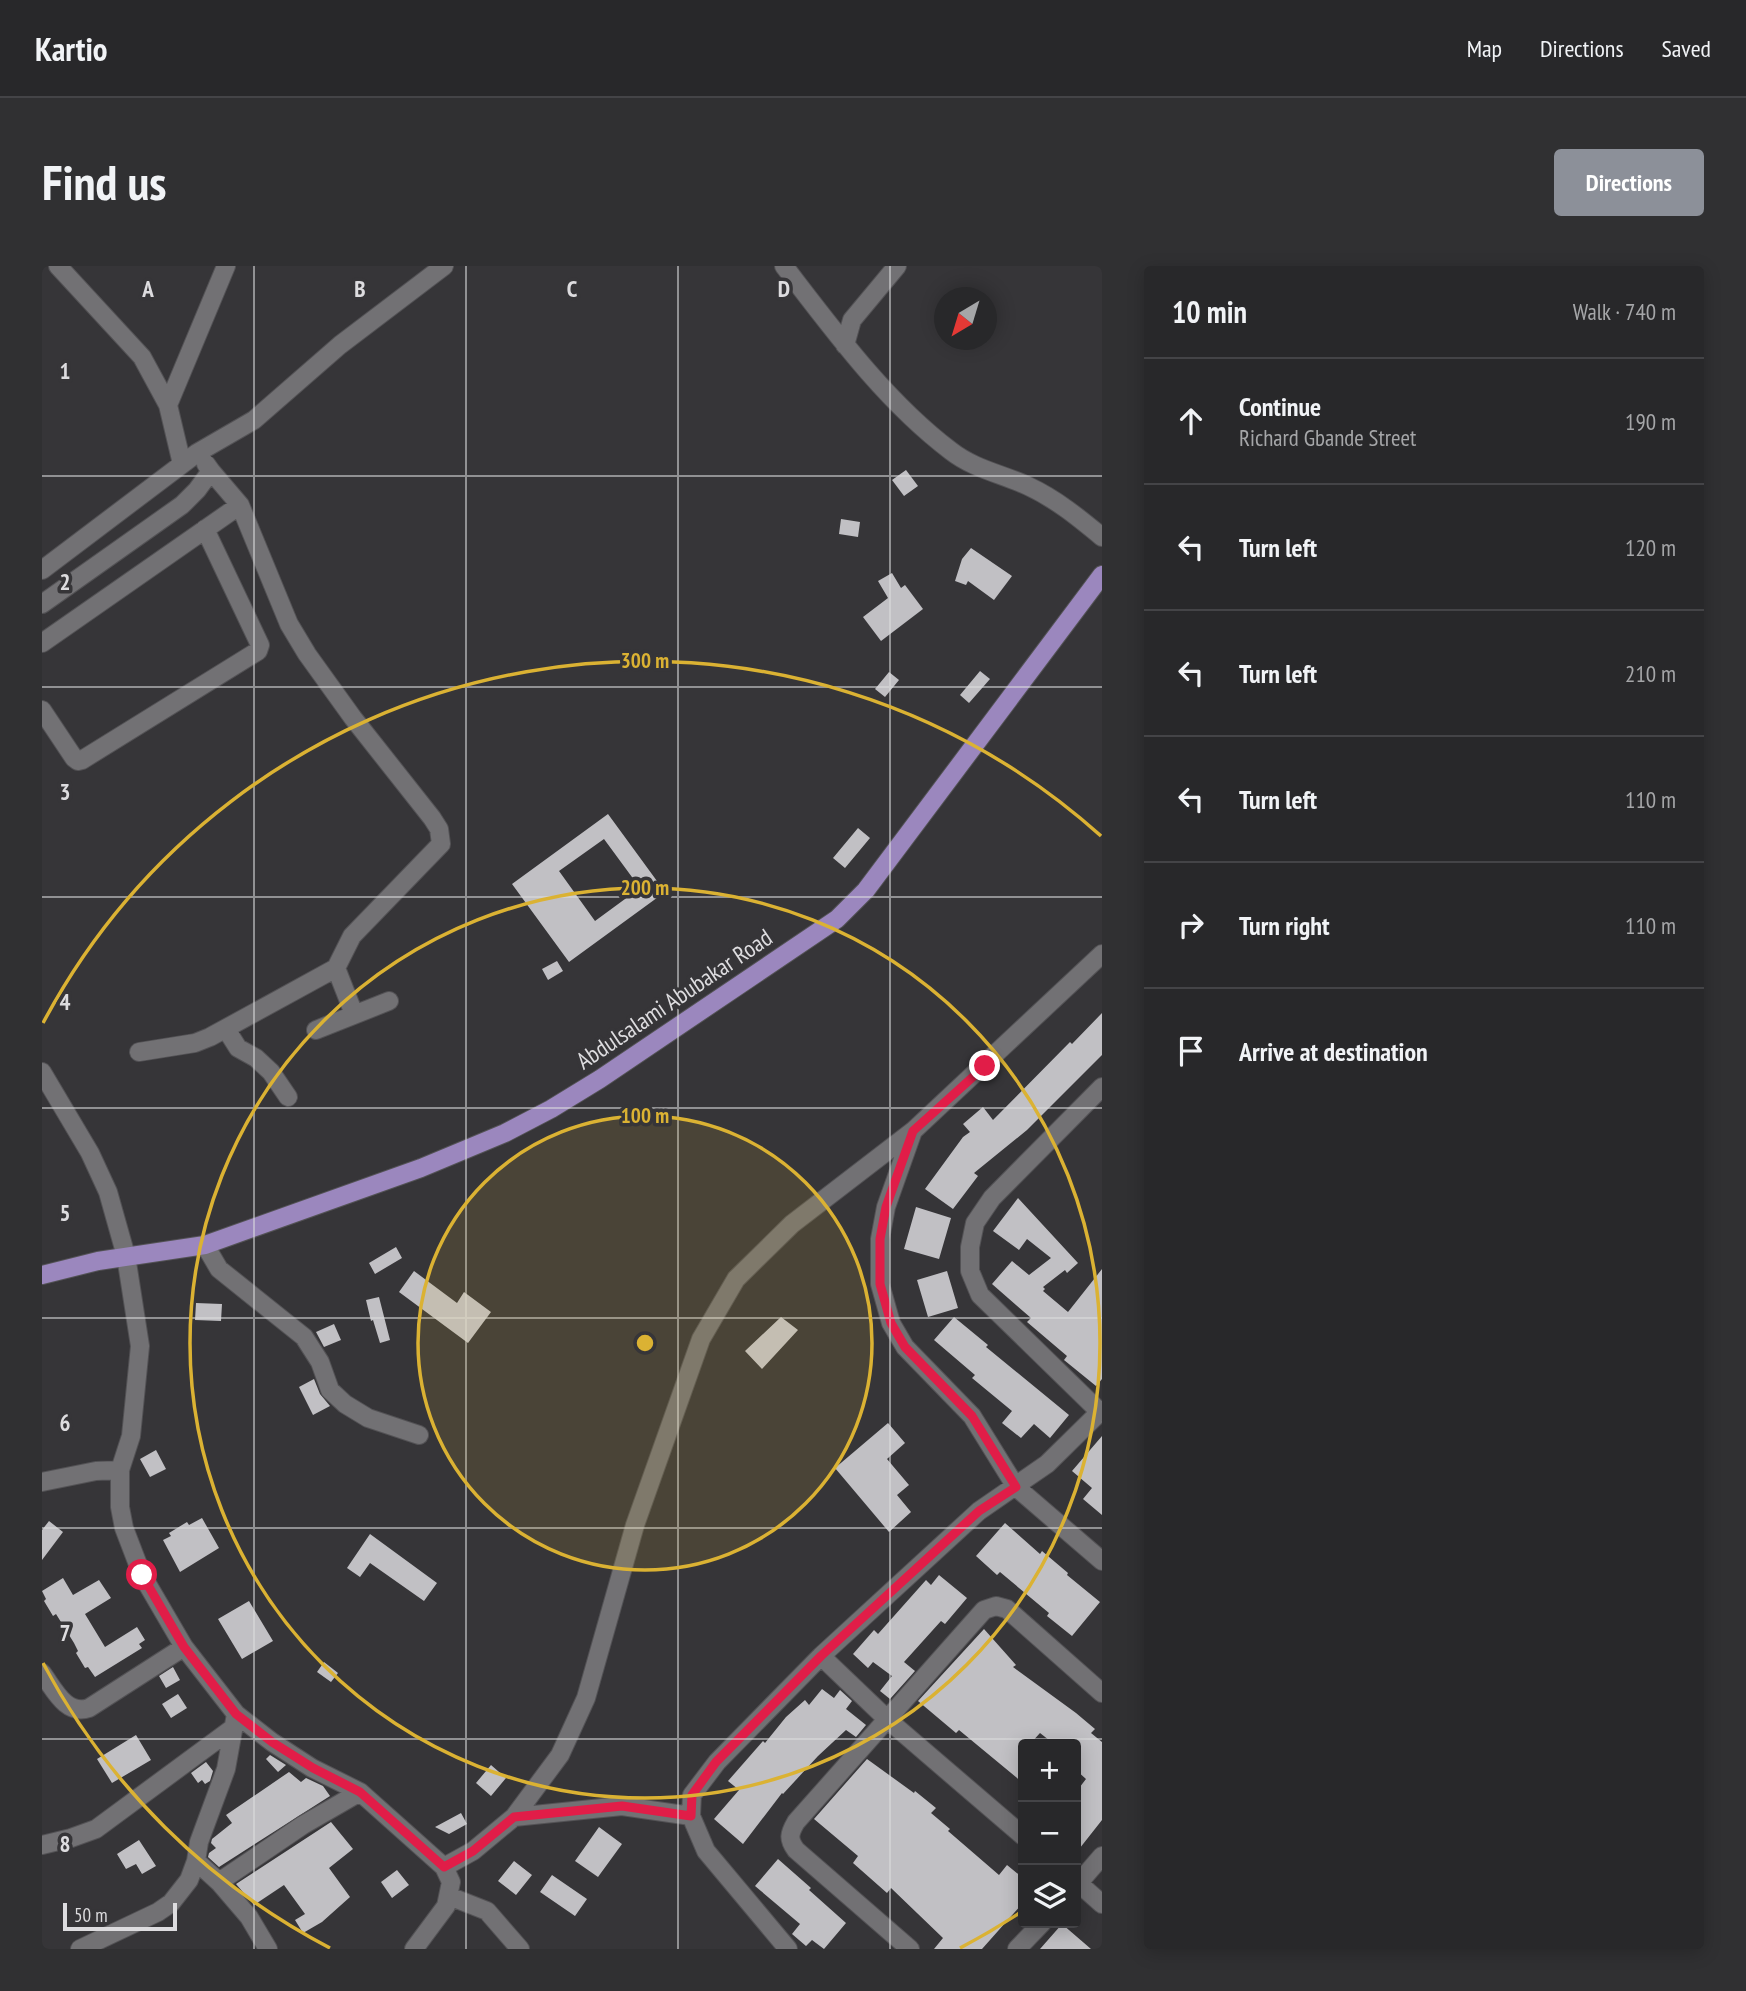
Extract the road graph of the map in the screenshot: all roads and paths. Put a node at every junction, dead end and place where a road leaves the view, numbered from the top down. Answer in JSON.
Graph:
{"nodes":[{"id":1,"x":58,"y":266,"type":"edge"},
{"id":2,"x":226,"y":266,"type":"edge"},
{"id":3,"x":444,"y":266,"type":"edge"},
{"id":4,"x":784,"y":266,"type":"edge"},
{"id":5,"x":897,"y":266,"type":"edge"},
{"id":6,"x":845,"y":345,"type":"junction"},
{"id":7,"x":168,"y":405,"type":"junction"},
{"id":8,"x":197,"y":453,"type":"junction"},
{"id":9,"x":182,"y":464,"type":"junction"},
{"id":10,"x":211,"y":471,"type":"junction"},
{"id":11,"x":240,"y":505,"type":"junction"},
{"id":12,"x":205,"y":529,"type":"junction"},
{"id":13,"x":1102,"y":537,"type":"edge"},
{"id":14,"x":42,"y":570,"type":"edge"},
{"id":15,"x":1102,"y":575,"type":"edge"},
{"id":16,"x":42,"y":604,"type":"edge"},
{"id":17,"x":42,"y":643,"type":"edge"},
{"id":18,"x":42,"y":710,"type":"edge"},
{"id":19,"x":1102,"y":954,"type":"edge"},
{"id":20,"x":336,"y":968,"type":"junction"},
{"id":21,"x":389,"y":1001,"type":"dead end"},
{"id":22,"x":354,"y":1014,"type":"junction"},
{"id":23,"x":226,"y":1029,"type":"junction"},
{"id":24,"x":316,"y":1030,"type":"dead end"},
{"id":25,"x":139,"y":1052,"type":"dead end"},
{"id":26,"x":42,"y":1072,"type":"edge"},
{"id":27,"x":1102,"y":1087,"type":"edge"},
{"id":28,"x":288,"y":1097,"type":"dead end"},
{"id":29,"x":913,"y":1131,"type":"junction"},
{"id":30,"x":205,"y":1245,"type":"junction"},
{"id":31,"x":126,"y":1256,"type":"junction"},
{"id":32,"x":42,"y":1275,"type":"edge"},
{"id":33,"x":1101,"y":1411,"type":"edge"},
{"id":34,"x":419,"y":1435,"type":"dead end"},
{"id":35,"x":120,"y":1469,"type":"junction"},
{"id":36,"x":42,"y":1482,"type":"edge"},
{"id":37,"x":1016,"y":1487,"type":"junction"},
{"id":38,"x":1102,"y":1561,"type":"edge"},
{"id":39,"x":184,"y":1647,"type":"junction"},
{"id":40,"x":821,"y":1656,"type":"junction"},
{"id":41,"x":42,"y":1673,"type":"edge"},
{"id":42,"x":1102,"y":1693,"type":"edge"},
{"id":43,"x":888,"y":1720,"type":"junction"},
{"id":44,"x":235,"y":1721,"type":"junction"},
{"id":45,"x":360,"y":1792,"type":"junction"},
{"id":46,"x":691,"y":1816,"type":"junction"},
{"id":47,"x":514,"y":1817,"type":"junction"},
{"id":48,"x":1018,"y":1832,"type":"edge"},
{"id":49,"x":42,"y":1844,"type":"edge"},
{"id":50,"x":1102,"y":1856,"type":"edge"},
{"id":51,"x":196,"y":1861,"type":"junction"},
{"id":52,"x":444,"y":1867,"type":"junction"},
{"id":53,"x":1081,"y":1879,"type":"edge"},
{"id":54,"x":219,"y":1882,"type":"junction"},
{"id":55,"x":1081,"y":1886,"type":"edge"},
{"id":56,"x":449,"y":1896,"type":"junction"},
{"id":57,"x":1102,"y":1904,"type":"edge"},
{"id":58,"x":1037,"y":1928,"type":"edge"},
{"id":59,"x":80,"y":1949,"type":"edge"},
{"id":60,"x":268,"y":1949,"type":"edge"},
{"id":61,"x":414,"y":1949,"type":"edge"},
{"id":62,"x":520,"y":1949,"type":"edge"},
{"id":63,"x":788,"y":1949,"type":"edge"},
{"id":64,"x":910,"y":1949,"type":"edge"},
{"id":65,"x":1017,"y":1949,"type":"edge"}],
"edges":[{"from":1,"to":7,"type":"street"},
{"from":2,"to":7,"type":"street"},
{"from":3,"to":8,"type":"street"},
{"from":4,"to":6,"type":"street"},
{"from":5,"to":6,"type":"street"},
{"from":6,"to":13,"type":"street"},
{"from":7,"to":9,"type":"street"},
{"from":8,"to":9,"type":"street"},
{"from":8,"to":10,"type":"street"},
{"from":9,"to":14,"type":"street"},
{"from":10,"to":11,"type":"street"},
{"from":10,"to":16,"type":"street"},
{"from":11,"to":12,"type":"street"},
{"from":11,"to":20,"type":"street"},
{"from":12,"to":17,"type":"street"},
{"from":12,"to":18,"type":"street"},
{"from":15,"to":30,"type":"main road","name":"Abdulsalami Abubakar Road"},
{"from":19,"to":29,"type":"street"},
{"from":20,"to":22,"type":"street"},
{"from":20,"to":23,"type":"street"},
{"from":21,"to":22,"type":"street"},
{"from":22,"to":24,"type":"street"},
{"from":23,"to":25,"type":"street"},
{"from":23,"to":28,"type":"street"},
{"from":26,"to":31,"type":"street"},
{"from":27,"to":33,"type":"street"},
{"from":29,"to":37,"type":"street"},
{"from":29,"to":47,"type":"street"},
{"from":30,"to":31,"type":"main road","name":"Abdulsalami Abubakar Road"},
{"from":30,"to":34,"type":"street"},
{"from":31,"to":32,"type":"main road","name":"Abdulsalami Abubakar Road"},
{"from":31,"to":35,"type":"street"},
{"from":33,"to":37,"type":"street"},
{"from":35,"to":36,"type":"street"},
{"from":35,"to":39,"type":"street"},
{"from":37,"to":38,"type":"street"},
{"from":37,"to":40,"type":"street"},
{"from":39,"to":41,"type":"street"},
{"from":39,"to":44,"type":"street"},
{"from":40,"to":43,"type":"street"},
{"from":40,"to":46,"type":"street"},
{"from":42,"to":43,"type":"street"},
{"from":43,"to":48,"type":"street"},
{"from":43,"to":64,"type":"street"},
{"from":44,"to":45,"type":"street"},
{"from":44,"to":49,"type":"street"},
{"from":44,"to":51,"type":"street"},
{"from":45,"to":52,"type":"street"},
{"from":45,"to":54,"type":"street"},
{"from":46,"to":47,"type":"street"},
{"from":46,"to":63,"type":"street"},
{"from":47,"to":52,"type":"street"},
{"from":50,"to":53,"type":"street"},
{"from":51,"to":54,"type":"street"},
{"from":51,"to":59,"type":"street"},
{"from":52,"to":56,"type":"street"},
{"from":54,"to":60,"type":"street"},
{"from":55,"to":57,"type":"street"},
{"from":56,"to":61,"type":"street"},
{"from":56,"to":62,"type":"street"},
{"from":58,"to":65,"type":"street"}]}
